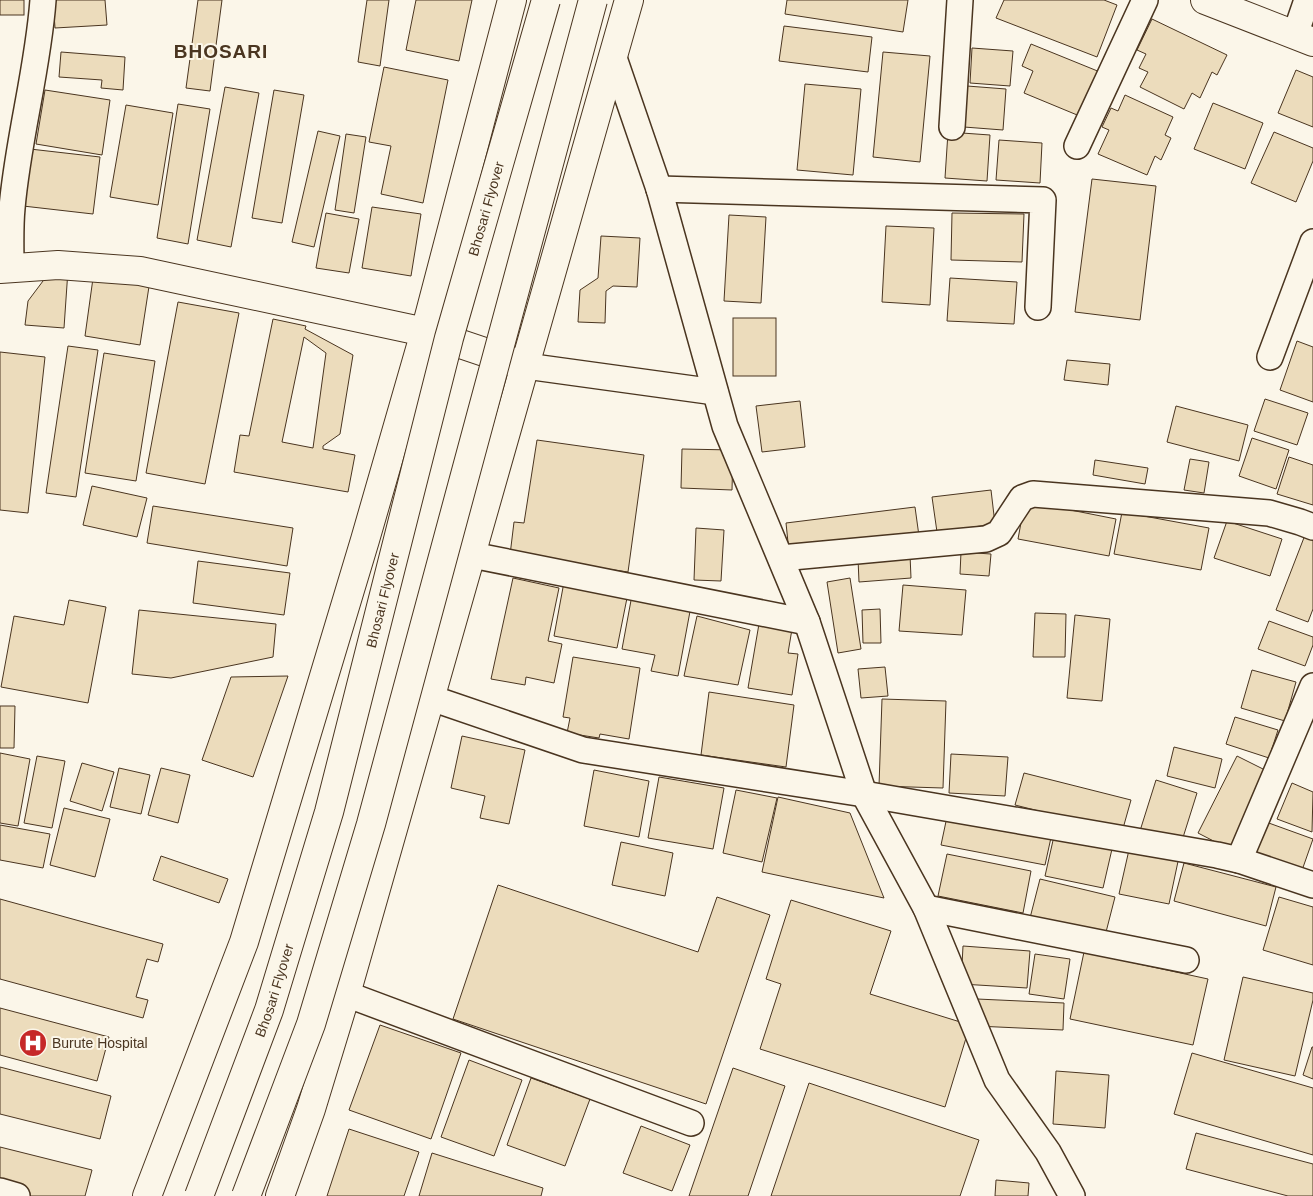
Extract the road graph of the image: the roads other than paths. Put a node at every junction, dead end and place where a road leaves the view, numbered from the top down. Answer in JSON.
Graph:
{"nodes":[{"id":1,"x":43,"y":0,"type":"edge"},
{"id":2,"x":512,"y":0,"type":"edge"},
{"id":3,"x":546,"y":0,"type":"edge"},
{"id":4,"x":593,"y":0,"type":"edge"},
{"id":5,"x":629,"y":0,"type":"edge"},
{"id":6,"x":960,"y":0,"type":"edge"},
{"id":7,"x":1145,"y":0,"type":"edge"},
{"id":8,"x":1205,"y":0,"type":"edge"},
{"id":9,"x":1307,"y":0,"type":"edge"},
{"id":10,"x":1304,"y":38,"type":"edge"},
{"id":11,"x":614,"y":55,"type":"junction"},
{"id":12,"x":952,"y":127,"type":"dead end"},
{"id":13,"x":1077,"y":146,"type":"dead end"},
{"id":14,"x":659,"y":189,"type":"junction"},
{"id":15,"x":1313,"y":242,"type":"edge"},
{"id":16,"x":5,"y":269,"type":"edge"},
{"id":17,"x":1038,"y":307,"type":"dead end"},
{"id":18,"x":425,"y":332,"type":"junction"},
{"id":19,"x":1270,"y":357,"type":"dead end"},
{"id":20,"x":526,"y":366,"type":"junction"},
{"id":21,"x":715,"y":392,"type":"junction"},
{"id":22,"x":1313,"y":527,"type":"edge"},
{"id":23,"x":472,"y":555,"type":"junction"},
{"id":24,"x":781,"y":558,"type":"junction"},
{"id":25,"x":807,"y":622,"type":"junction"},
{"id":26,"x":1313,"y":686,"type":"edge"},
{"id":27,"x":431,"y":698,"type":"junction"},
{"id":28,"x":864,"y":794,"type":"junction"},
{"id":29,"x":1239,"y":860,"type":"junction"},
{"id":30,"x":1313,"y":885,"type":"edge"},
{"id":31,"x":926,"y":908,"type":"junction"},
{"id":32,"x":1186,"y":960,"type":"dead end"},
{"id":33,"x":346,"y":994,"type":"junction"},
{"id":34,"x":691,"y":1123,"type":"dead end"},
{"id":35,"x":0,"y":1192,"type":"edge"},
{"id":36,"x":17,"y":1196,"type":"edge"},
{"id":37,"x":147,"y":1196,"type":"edge"},
{"id":38,"x":199,"y":1196,"type":"edge"},
{"id":39,"x":246,"y":1196,"type":"edge"},
{"id":40,"x":280,"y":1196,"type":"edge"},
{"id":41,"x":1072,"y":1196,"type":"edge"}],
"edges":[{"from":1,"to":16,"type":"street"},
{"from":2,"to":18,"type":"main road"},
{"from":3,"to":38,"type":"main road","name":"Bhosari Flyover","bridge":true},
{"from":4,"to":39,"type":"main road","bridge":true},
{"from":5,"to":11,"type":"main road"},
{"from":6,"to":12,"type":"street"},
{"from":7,"to":13,"type":"street"},
{"from":8,"to":10,"type":"main road"},
{"from":9,"to":10,"type":"street"},
{"from":11,"to":14,"type":"street"},
{"from":11,"to":20,"type":"main road"},
{"from":14,"to":17,"type":"street"},
{"from":14,"to":21,"type":"street"},
{"from":15,"to":19,"type":"street"},
{"from":16,"to":18,"type":"main road"},
{"from":18,"to":20,"type":"main road"},
{"from":18,"to":37,"type":"main road"},
{"from":20,"to":21,"type":"street"},
{"from":20,"to":23,"type":"main road"},
{"from":21,"to":24,"type":"street"},
{"from":22,"to":24,"type":"street"},
{"from":23,"to":25,"type":"street"},
{"from":23,"to":27,"type":"main road"},
{"from":24,"to":25,"type":"street"},
{"from":25,"to":28,"type":"street"},
{"from":26,"to":29,"type":"street"},
{"from":27,"to":28,"type":"street"},
{"from":27,"to":33,"type":"main road"},
{"from":28,"to":29,"type":"street"},
{"from":28,"to":31,"type":"street"},
{"from":29,"to":30,"type":"street"},
{"from":31,"to":32,"type":"street"},
{"from":31,"to":41,"type":"street"},
{"from":33,"to":34,"type":"street"},
{"from":33,"to":40,"type":"main road"},
{"from":35,"to":36,"type":"street"}]}
